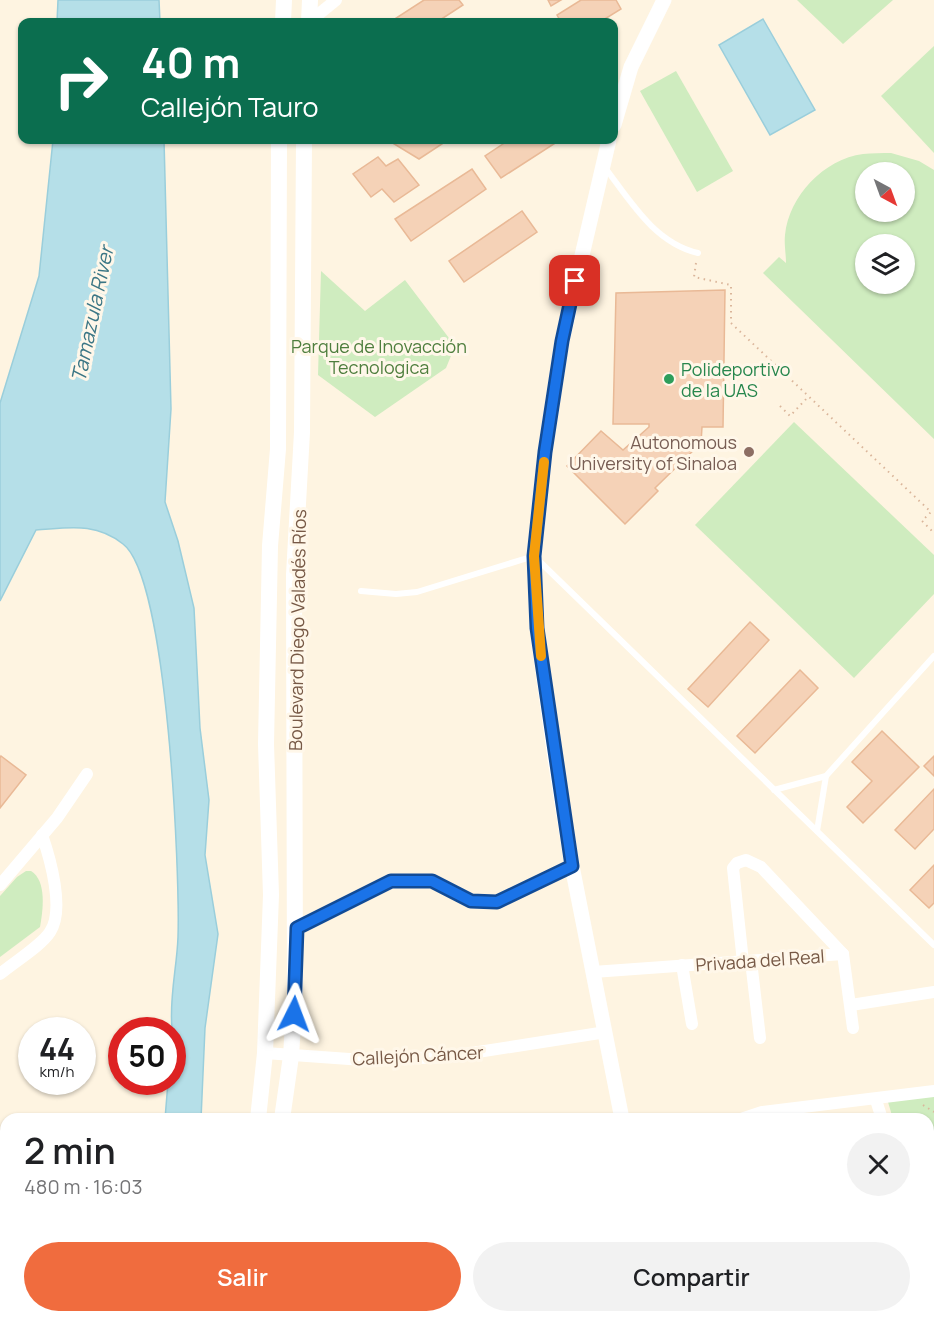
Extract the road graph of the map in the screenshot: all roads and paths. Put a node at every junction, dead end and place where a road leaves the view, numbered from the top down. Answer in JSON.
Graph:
{"nodes":[{"id":1,"x":284,"y":0,"type":"edge"},
{"id":2,"x":310,"y":0,"type":"edge"},
{"id":3,"x":336,"y":0,"type":"edge"},
{"id":4,"x":664,"y":0,"type":"edge"},
{"id":5,"x":283,"y":18,"type":"edge"},
{"id":6,"x":309,"y":18,"type":"edge"},
{"id":7,"x":314,"y":18,"type":"edge"},
{"id":8,"x":618,"y":111,"type":"edge"},
{"id":9,"x":279,"y":144,"type":"edge"},
{"id":10,"x":304,"y":144,"type":"edge"},
{"id":11,"x":608,"y":144,"type":"edge"},
{"id":12,"x":602,"y":164,"type":"junction"},
{"id":13,"x":698,"y":253,"type":"joint"},
{"id":14,"x":809,"y":396,"type":"junction"},
{"id":15,"x":780,"y":406,"type":"dead end"},
{"id":16,"x":934,"y":533,"type":"edge"},
{"id":17,"x":534,"y":556,"type":"junction"},
{"id":18,"x":361,"y":591,"type":"dead end"},
{"id":19,"x":934,"y":656,"type":"edge"},
{"id":20,"x":87,"y":774,"type":"dead end"},
{"id":21,"x":826,"y":776,"type":"junction"},
{"id":22,"x":774,"y":790,"type":"junction"},
{"id":23,"x":817,"y":831,"type":"junction"},
{"id":24,"x":42,"y":835,"type":"junction"},
{"id":25,"x":572,"y":866,"type":"junction"},
{"id":26,"x":0,"y":885,"type":"edge"},
{"id":27,"x":297,"y":928,"type":"junction"},
{"id":28,"x":934,"y":945,"type":"edge"},
{"id":29,"x":843,"y":954,"type":"junction"},
{"id":30,"x":747,"y":962,"type":"junction"},
{"id":31,"x":682,"y":965,"type":"junction"},
{"id":32,"x":593,"y":972,"type":"junction"},
{"id":33,"x":0,"y":974,"type":"edge"},
{"id":34,"x":934,"y":992,"type":"edge"},
{"id":35,"x":851,"y":1005,"type":"junction"},
{"id":36,"x":692,"y":1024,"type":"dead end"},
{"id":37,"x":853,"y":1028,"type":"dead end"},
{"id":38,"x":606,"y":1032,"type":"junction"},
{"id":39,"x":760,"y":1038,"type":"dead end"},
{"id":40,"x":265,"y":1053,"type":"junction"},
{"id":41,"x":291,"y":1056,"type":"junction"},
{"id":42,"x":934,"y":1091,"type":"edge"},
{"id":43,"x":876,"y":1100,"type":"junction"},
{"id":44,"x":259,"y":1113,"type":"edge"},
{"id":45,"x":283,"y":1113,"type":"edge"},
{"id":46,"x":621,"y":1113,"type":"edge"},
{"id":47,"x":759,"y":1113,"type":"edge"},
{"id":48,"x":880,"y":1113,"type":"edge"}],
"edges":[{"from":1,"to":5,"type":"main road"},
{"from":2,"to":6,"type":"main road"},
{"from":3,"to":7,"type":"street"},
{"from":4,"to":8,"type":"street"},
{"from":9,"to":40,"type":"main road","name":"Boulevard Diego Valadés Ríos"},
{"from":10,"to":27,"type":"main road","name":"Boulevard Diego Valadés Ríos"},
{"from":11,"to":12,"type":"street"},
{"from":12,"to":13,"type":"lane"},
{"from":12,"to":17,"type":"street"},
{"from":13,"to":14,"type":"path"},
{"from":14,"to":15,"type":"path"},
{"from":14,"to":16,"type":"path"},
{"from":17,"to":18,"type":"lane"},
{"from":17,"to":22,"type":"lane"},
{"from":17,"to":25,"type":"street"},
{"from":19,"to":21,"type":"lane"},
{"from":20,"to":24,"type":"street"},
{"from":21,"to":22,"type":"lane"},
{"from":21,"to":23,"type":"lane"},
{"from":22,"to":23,"type":"lane"},
{"from":23,"to":28,"type":"lane"},
{"from":24,"to":26,"type":"street"},
{"from":24,"to":33,"type":"street"},
{"from":25,"to":27,"type":"lane"},
{"from":25,"to":32,"type":"street"},
{"from":27,"to":41,"type":"main road","name":"Boulevard Diego Valadés Ríos"},
{"from":29,"to":30,"type":"street","name":"Privada del Real"},
{"from":29,"to":30,"type":"street","name":"Privada del Real"},
{"from":29,"to":35,"type":"street"},
{"from":30,"to":31,"type":"street","name":"Privada del Real"},
{"from":30,"to":39,"type":"street"},
{"from":31,"to":32,"type":"street","name":"Privada del Real"},
{"from":31,"to":36,"type":"street"},
{"from":32,"to":38,"type":"street"},
{"from":34,"to":35,"type":"street"},
{"from":35,"to":37,"type":"street"},
{"from":38,"to":41,"type":"street","name":"Callejón Cáncer"},
{"from":38,"to":46,"type":"street"},
{"from":40,"to":41,"type":"street","name":"Callejón Cáncer"},
{"from":40,"to":44,"type":"main road","name":"Boulevard Diego Valadés Ríos"},
{"from":41,"to":45,"type":"main road","name":"Boulevard Diego Valadés Ríos"},
{"from":42,"to":43,"type":"street"},
{"from":43,"to":47,"type":"street"},
{"from":43,"to":48,"type":"street"}]}
